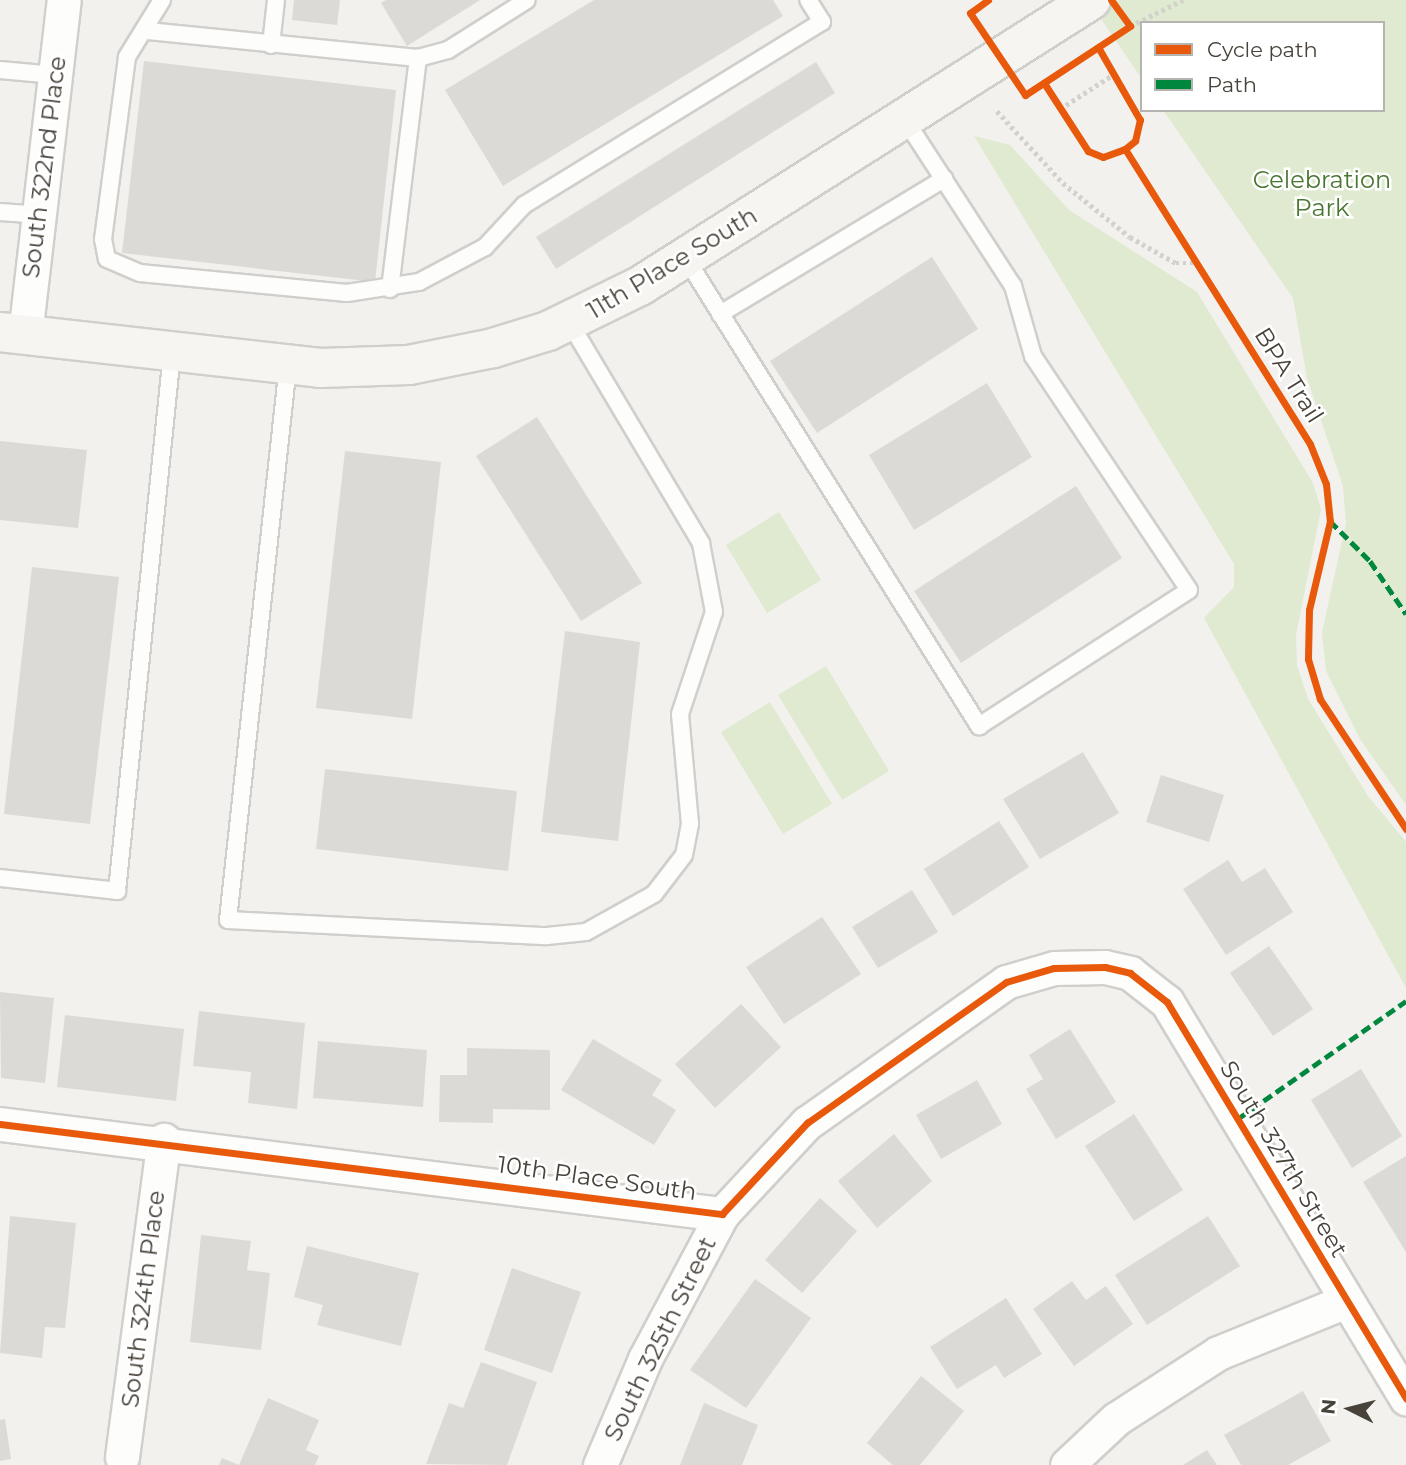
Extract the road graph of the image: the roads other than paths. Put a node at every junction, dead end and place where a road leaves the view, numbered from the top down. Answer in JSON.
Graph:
{"nodes":[{"id":1,"x":64,"y":0,"type":"edge"},
{"id":2,"x":162,"y":0,"type":"edge"},
{"id":3,"x":276,"y":0,"type":"edge"},
{"id":4,"x":527,"y":0,"type":"edge"},
{"id":5,"x":808,"y":0,"type":"edge"},
{"id":6,"x":1091,"y":0,"type":"edge"},
{"id":7,"x":1041,"y":14,"type":"edge"},
{"id":8,"x":148,"y":32,"type":"junction"},
{"id":9,"x":271,"y":45,"type":"junction"},
{"id":10,"x":418,"y":58,"type":"junction"},
{"id":11,"x":0,"y":70,"type":"edge"},
{"id":12,"x":55,"y":75,"type":"junction"},
{"id":13,"x":905,"y":120,"type":"junction"},
{"id":14,"x":944,"y":179,"type":"junction"},
{"id":15,"x":0,"y":212,"type":"edge"},
{"id":16,"x":38,"y":215,"type":"junction"},
{"id":17,"x":685,"y":257,"type":"junction"},
{"id":18,"x":390,"y":289,"type":"junction"},
{"id":19,"x":720,"y":314,"type":"junction"},
{"id":20,"x":569,"y":322,"type":"junction"},
{"id":21,"x":12,"y":334,"type":"edge"},
{"id":22,"x":172,"y":353,"type":"junction"},
{"id":23,"x":288,"y":366,"type":"junction"},
{"id":24,"x":0,"y":878,"type":"edge"},
{"id":25,"x":1105,"y":967,"type":"joint"},
{"id":26,"x":0,"y":1124,"type":"edge"},
{"id":27,"x":163,"y":1140,"type":"junction"},
{"id":28,"x":722,"y":1214,"type":"junction"},
{"id":29,"x":1346,"y":1301,"type":"junction"},
{"id":30,"x":1406,"y":1398,"type":"edge"},
{"id":31,"x":122,"y":1457,"type":"dead end"},
{"id":32,"x":600,"y":1465,"type":"edge"},
{"id":33,"x":1067,"y":1465,"type":"edge"}],
"edges":[{"from":1,"to":12,"type":"street","name":"South 322nd Place"},
{"from":2,"to":8,"type":"lane"},
{"from":3,"to":9,"type":"lane"},
{"from":4,"to":10,"type":"lane"},
{"from":5,"to":18,"type":"lane"},
{"from":6,"to":7,"type":"street","name":"11th Place South"},
{"from":7,"to":13,"type":"street","name":"11th Place South"},
{"from":8,"to":9,"type":"lane"},
{"from":8,"to":18,"type":"lane"},
{"from":9,"to":10,"type":"lane"},
{"from":10,"to":18,"type":"lane"},
{"from":11,"to":12,"type":"lane"},
{"from":12,"to":16,"type":"street","name":"South 322nd Place"},
{"from":13,"to":14,"type":"lane"},
{"from":13,"to":17,"type":"street","name":"11th Place South"},
{"from":14,"to":19,"type":"lane"},
{"from":14,"to":19,"type":"lane"},
{"from":15,"to":16,"type":"lane"},
{"from":16,"to":21,"type":"street","name":"South 322nd Place"},
{"from":17,"to":19,"type":"lane"},
{"from":17,"to":20,"type":"street","name":"11th Place South"},
{"from":20,"to":23,"type":"street","name":"11th Place South"},
{"from":20,"to":23,"type":"lane"},
{"from":21,"to":22,"type":"street","name":"11th Place South"},
{"from":22,"to":23,"type":"street","name":"11th Place South"},
{"from":22,"to":24,"type":"lane"},
{"from":25,"to":28,"type":"street","name":"10th Place South"},
{"from":25,"to":29,"type":"street","name":"South 327th Street"},
{"from":26,"to":27,"type":"street","name":"10th Place South"},
{"from":27,"to":28,"type":"street","name":"10th Place South"},
{"from":27,"to":31,"type":"street","name":"South 324th Place"},
{"from":28,"to":32,"type":"street","name":"South 325th Street"},
{"from":29,"to":30,"type":"street","name":"South 327th Street"},
{"from":29,"to":33,"type":"street"}]}
